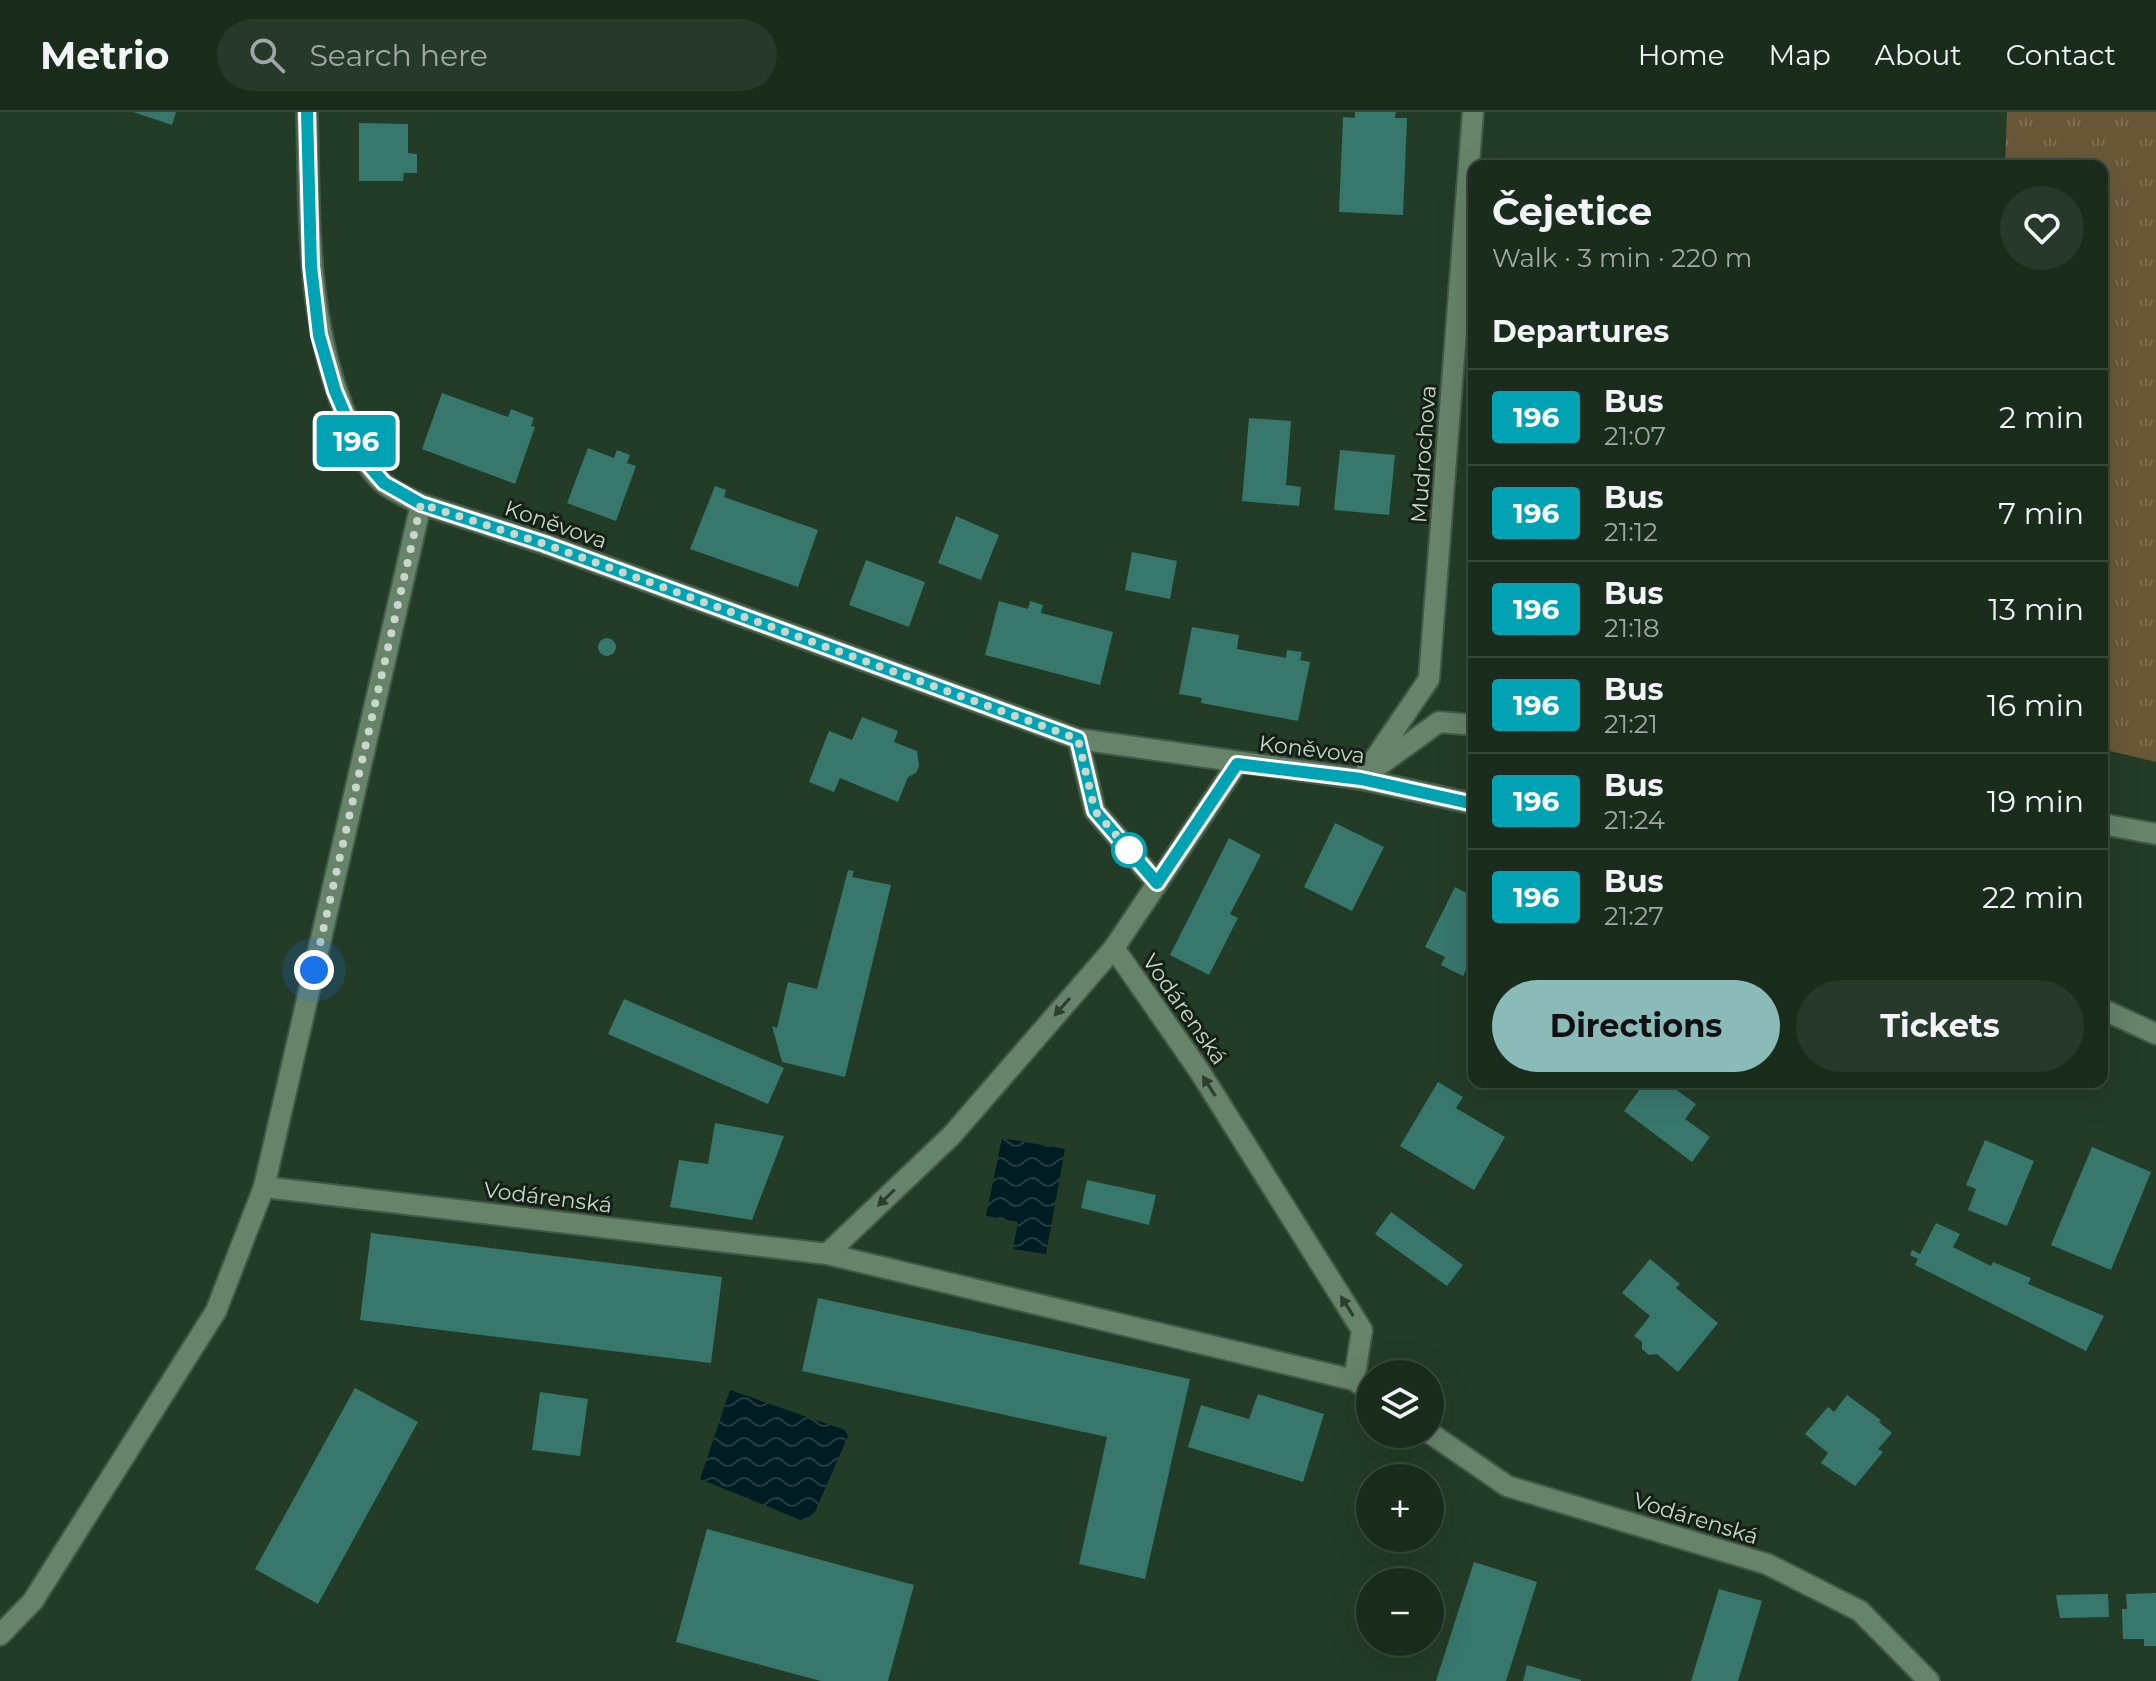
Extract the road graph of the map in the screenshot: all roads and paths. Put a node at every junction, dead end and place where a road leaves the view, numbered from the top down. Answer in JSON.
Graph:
{"nodes":[{"id":1,"x":307,"y":112,"type":"edge"},
{"id":2,"x":1473,"y":112,"type":"edge"},
{"id":3,"x":1469,"y":160,"type":"edge"},
{"id":4,"x":1468,"y":176,"type":"edge"},
{"id":5,"x":421,"y":504,"type":"junction"},
{"id":6,"x":1468,"y":724,"type":"edge"},
{"id":7,"x":1078,"y":739,"type":"junction"},
{"id":8,"x":1237,"y":764,"type":"junction"},
{"id":9,"x":1361,"y":779,"type":"junction"},
{"id":10,"x":1468,"y":803,"type":"edge"},
{"id":11,"x":2108,"y":825,"type":"edge"},
{"id":12,"x":2156,"y":834,"type":"edge"},
{"id":13,"x":1157,"y":883,"type":"junction"},
{"id":14,"x":1114,"y":948,"type":"junction"},
{"id":15,"x":2108,"y":1012,"type":"edge"},
{"id":16,"x":2156,"y":1034,"type":"edge"},
{"id":17,"x":264,"y":1187,"type":"junction"},
{"id":18,"x":827,"y":1254,"type":"junction"},
{"id":19,"x":1362,"y":1360,"type":"edge"},
{"id":20,"x":1356,"y":1384,"type":"edge"},
{"id":21,"x":1444,"y":1443,"type":"edge"},
{"id":22,"x":0,"y":1635,"type":"edge"},
{"id":23,"x":1929,"y":1681,"type":"edge"}],
"edges":[{"from":1,"to":5,"type":"street","name":"Koněvova"},
{"from":2,"to":3,"type":"street","name":"Mudrochova"},
{"from":4,"to":9,"type":"street","name":"Mudrochova"},
{"from":5,"to":7,"type":"street","name":"Koněvova"},
{"from":5,"to":17,"type":"street"},
{"from":6,"to":9,"type":"street"},
{"from":7,"to":8,"type":"street","name":"Koněvova"},
{"from":7,"to":13,"type":"street"},
{"from":8,"to":9,"type":"street","name":"Koněvova"},
{"from":8,"to":13,"type":"street","name":"Koněvova"},
{"from":9,"to":10,"type":"street","name":"Koněvova"},
{"from":11,"to":12,"type":"street"},
{"from":13,"to":14,"type":"street","name":"Koněvova"},
{"from":14,"to":18,"type":"street","name":"Vodárenská","one_way":true},
{"from":19,"to":14,"type":"street","name":"Vodárenská","one_way":true},
{"from":15,"to":16,"type":"street"},
{"from":17,"to":18,"type":"street","name":"Vodárenská"},
{"from":17,"to":22,"type":"street"},
{"from":18,"to":20,"type":"street","name":"Vodárenská"},
{"from":21,"to":23,"type":"street","name":"Vodárenská"}]}
